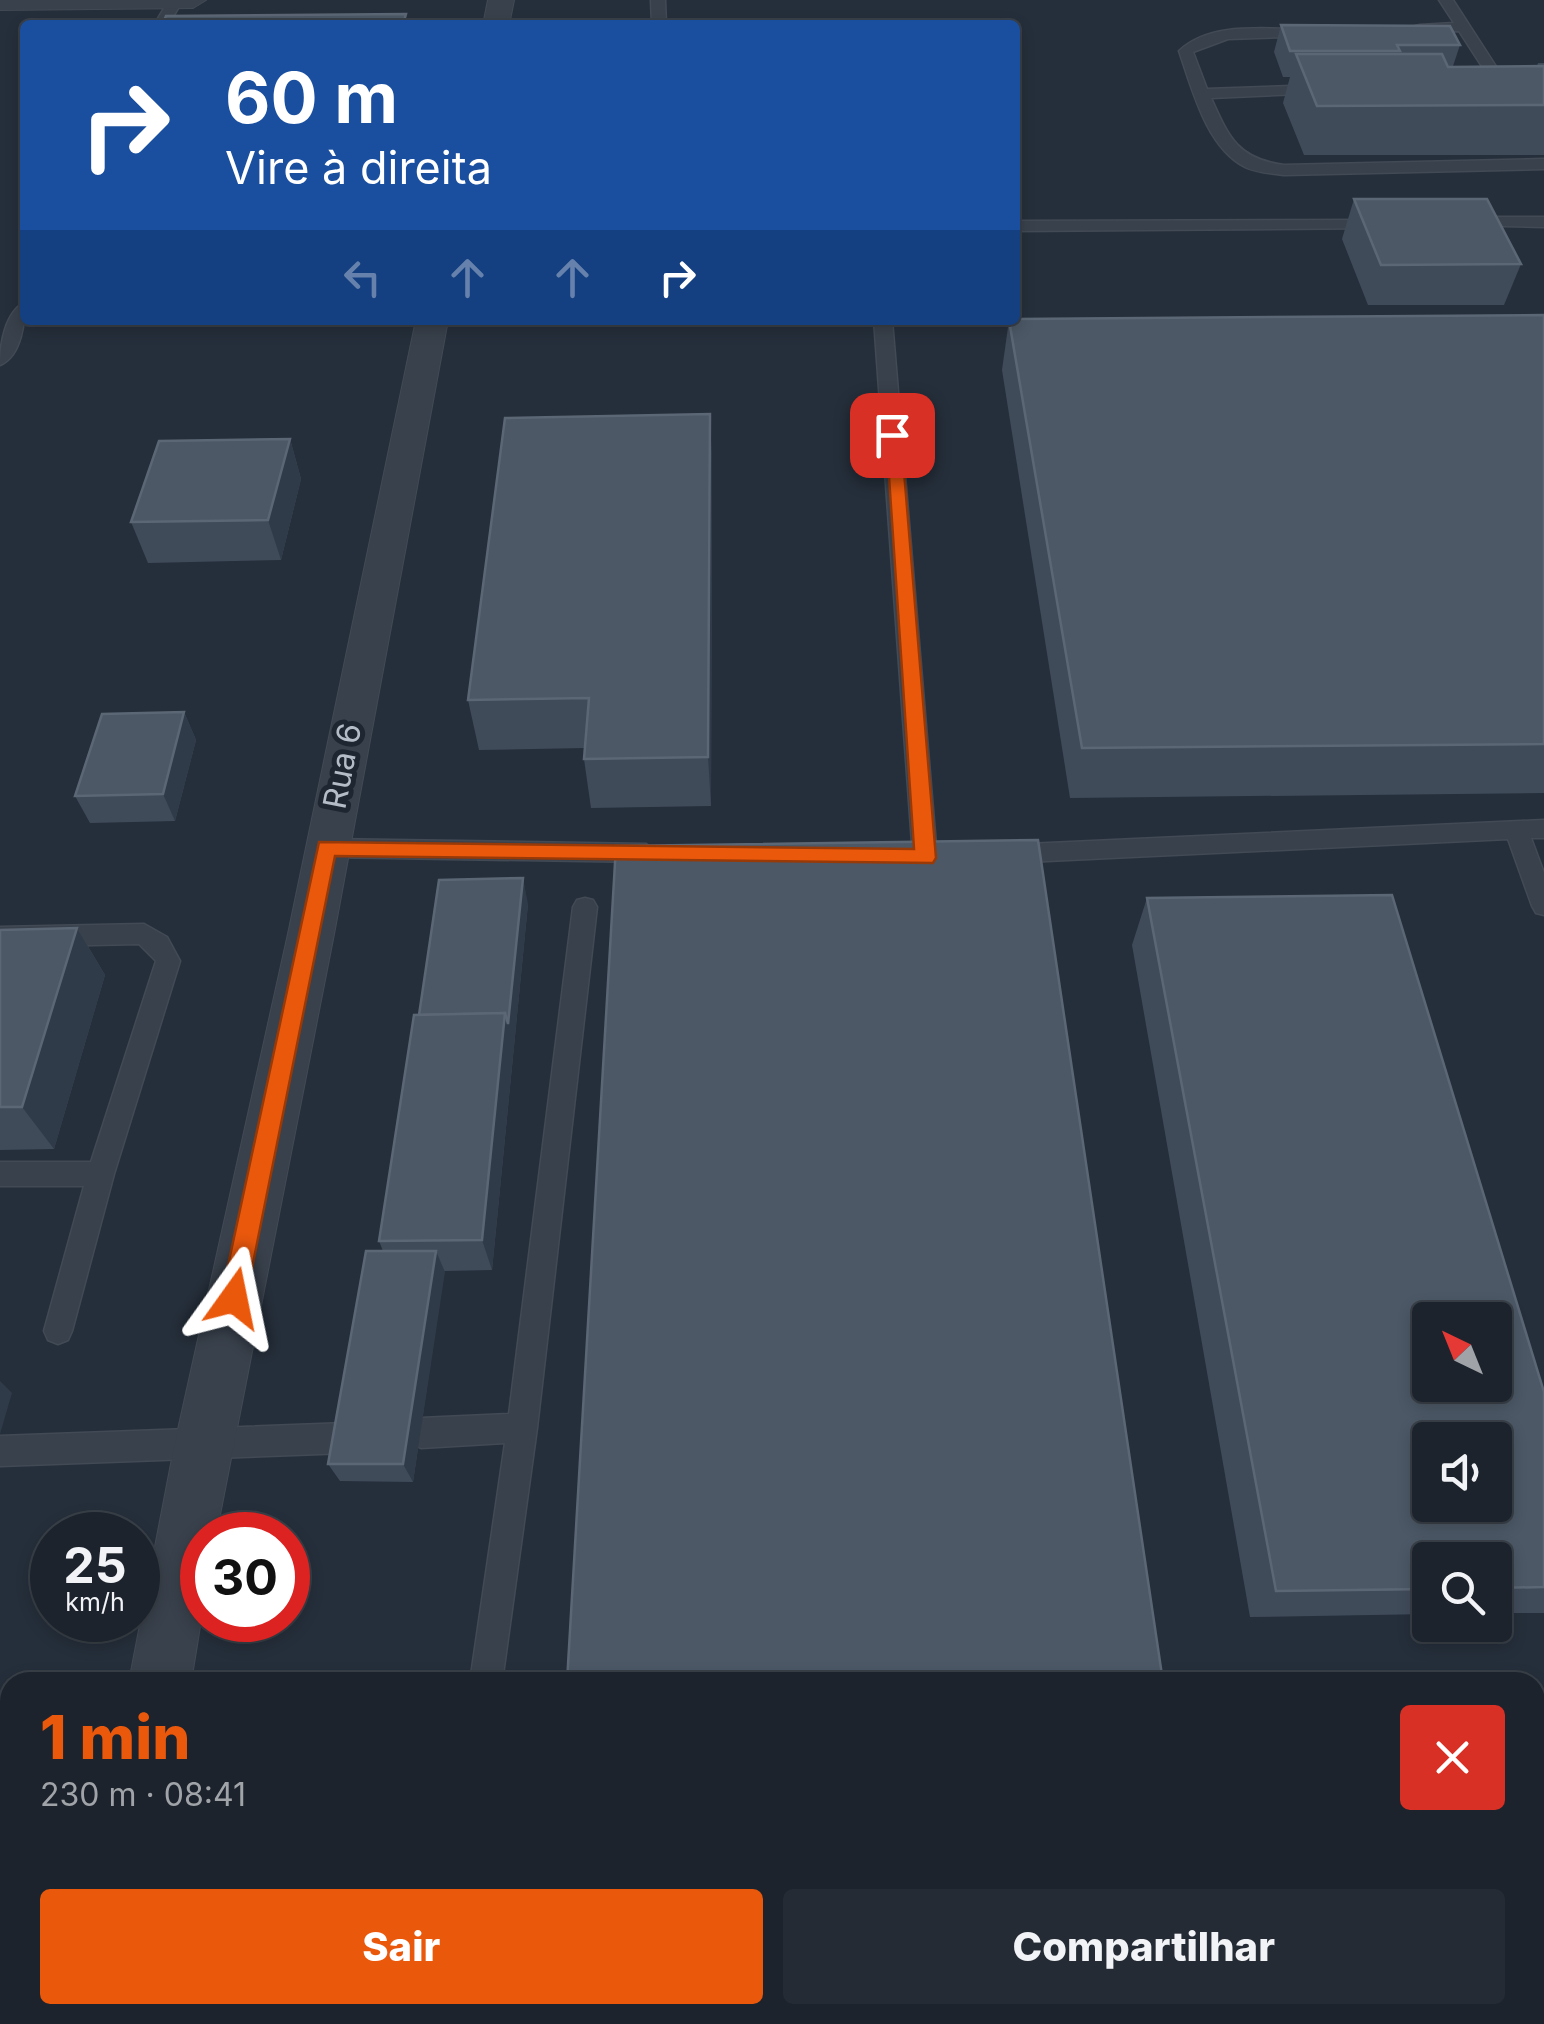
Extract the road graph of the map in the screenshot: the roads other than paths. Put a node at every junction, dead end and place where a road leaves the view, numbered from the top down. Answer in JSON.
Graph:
{"nodes":[{"id":1,"x":176,"y":0,"type":"edge"},
{"id":2,"x":193,"y":0,"type":"edge"},
{"id":3,"x":1446,"y":0,"type":"edge"},
{"id":4,"x":0,"y":2,"type":"edge"},
{"id":5,"x":1462,"y":27,"type":"junction"},
{"id":6,"x":1407,"y":30,"type":"edge"},
{"id":7,"x":1330,"y":32,"type":"edge"},
{"id":8,"x":1479,"y":83,"type":"edge"},
{"id":9,"x":1340,"y":88,"type":"edge"},
{"id":10,"x":1201,"y":94,"type":"junction"},
{"id":11,"x":1544,"y":164,"type":"edge"},
{"id":12,"x":1446,"y":222,"type":"edge"},
{"id":13,"x":1544,"y":222,"type":"edge"},
{"id":14,"x":1407,"y":223,"type":"edge"},
{"id":15,"x":1020,"y":226,"type":"edge"},
{"id":16,"x":20,"y":318,"type":"edge"},
{"id":17,"x":431,"y":325,"type":"edge"},
{"id":18,"x":883,"y":325,"type":"edge"},
{"id":19,"x":0,"y":360,"type":"edge"},
{"id":20,"x":1544,"y":830,"type":"edge"},
{"id":21,"x":1517,"y":831,"type":"junction"},
{"id":22,"x":326,"y":848,"type":"junction"},
{"id":23,"x":666,"y":853,"type":"edge"},
{"id":24,"x":984,"y":855,"type":"edge"},
{"id":25,"x":925,"y":857,"type":"edge"},
{"id":26,"x":1544,"y":906,"type":"edge"},
{"id":27,"x":586,"y":907,"type":"dead end"},
{"id":28,"x":0,"y":937,"type":"edge"},
{"id":29,"x":0,"y":1174,"type":"edge"},
{"id":30,"x":101,"y":1174,"type":"junction"},
{"id":31,"x":58,"y":1331,"type":"dead end"},
{"id":32,"x":522,"y":1428,"type":"junction"},
{"id":33,"x":420,"y":1433,"type":"dead end"},
{"id":34,"x":347,"y":1438,"type":"edge"},
{"id":35,"x":202,"y":1443,"type":"junction"},
{"id":36,"x":0,"y":1451,"type":"edge"},
{"id":37,"x":162,"y":1672,"type":"edge"},
{"id":38,"x":487,"y":1672,"type":"edge"}],
"edges":[{"from":1,"to":2,"type":"street"},
{"from":1,"to":4,"type":"street"},
{"from":3,"to":5,"type":"lane"},
{"from":5,"to":6,"type":"lane"},
{"from":5,"to":8,"type":"lane"},
{"from":7,"to":10,"type":"lane"},
{"from":9,"to":10,"type":"lane"},
{"from":10,"to":11,"type":"lane"},
{"from":12,"to":13,"type":"lane"},
{"from":14,"to":15,"type":"lane"},
{"from":16,"to":19,"type":"lane"},
{"from":17,"to":22,"type":"street","name":"Rua 6"},
{"from":18,"to":25,"type":"lane"},
{"from":20,"to":21,"type":"lane"},
{"from":21,"to":24,"type":"lane"},
{"from":21,"to":26,"type":"lane"},
{"from":22,"to":23,"type":"lane"},
{"from":22,"to":35,"type":"street","name":"Rua 6"},
{"from":27,"to":32,"type":"lane"},
{"from":28,"to":30,"type":"lane"},
{"from":29,"to":30,"type":"lane"},
{"from":30,"to":31,"type":"lane"},
{"from":32,"to":33,"type":"lane"},
{"from":32,"to":38,"type":"lane"},
{"from":34,"to":35,"type":"lane"},
{"from":35,"to":36,"type":"lane"},
{"from":35,"to":37,"type":"street","name":"Rua 6"}]}
